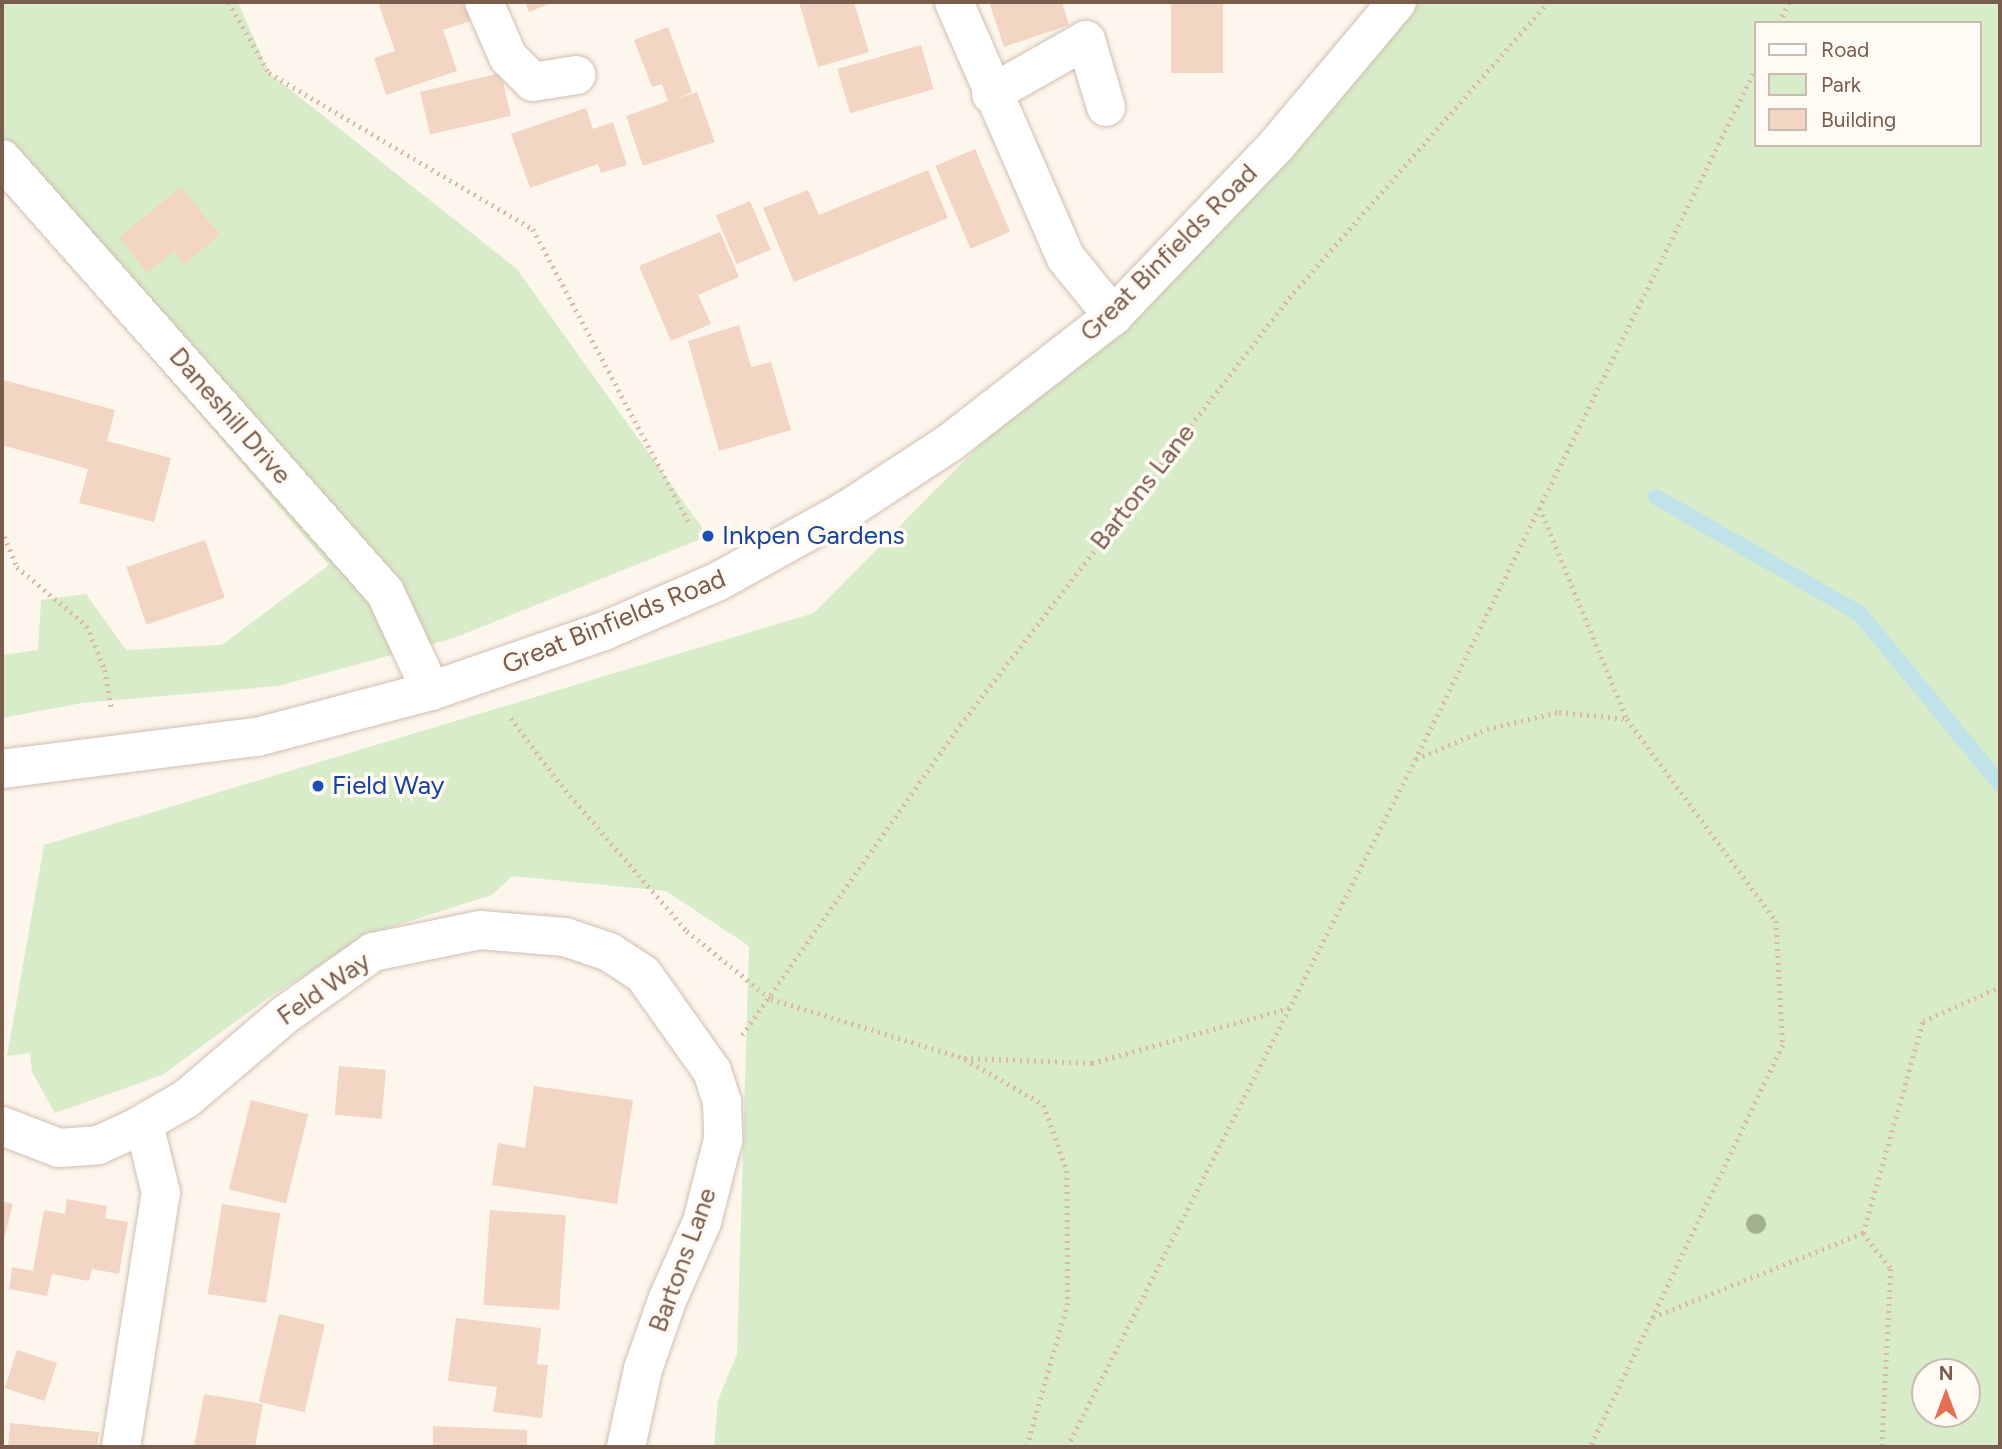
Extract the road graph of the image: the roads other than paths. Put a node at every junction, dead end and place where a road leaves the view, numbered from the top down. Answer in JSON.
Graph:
{"nodes":[{"id":1,"x":484,"y":2,"type":"edge"},
{"id":2,"x":954,"y":2,"type":"edge"},
{"id":3,"x":1396,"y":2,"type":"edge"},
{"id":4,"x":576,"y":75,"type":"dead end"},
{"id":5,"x":991,"y":94,"type":"junction"},
{"id":6,"x":1106,"y":107,"type":"dead end"},
{"id":7,"x":2,"y":159,"type":"edge"},
{"id":8,"x":1113,"y":316,"type":"junction"},
{"id":9,"x":431,"y":691,"type":"junction"},
{"id":10,"x":2,"y":769,"type":"edge"},
{"id":11,"x":712,"y":1071,"type":"joint"},
{"id":12,"x":144,"y":1124,"type":"junction"},
{"id":13,"x":2,"y":1126,"type":"edge"},
{"id":14,"x":121,"y":1447,"type":"edge"},
{"id":15,"x":626,"y":1447,"type":"edge"}],
"edges":[{"from":1,"to":4,"type":"street"},
{"from":2,"to":5,"type":"street"},
{"from":3,"to":8,"type":"street","name":"Great Binfields Road"},
{"from":5,"to":6,"type":"street"},
{"from":5,"to":8,"type":"street"},
{"from":7,"to":9,"type":"street","name":"Daneshill Drive"},
{"from":8,"to":9,"type":"street","name":"Great Binfields Road"},
{"from":9,"to":10,"type":"street","name":"Great Binfields Road"},
{"from":11,"to":12,"type":"street","name":"Feld Way"},
{"from":11,"to":15,"type":"street","name":"Bartons Lane"},
{"from":12,"to":13,"type":"street","name":"Feld Way"},
{"from":12,"to":14,"type":"street"}]}
